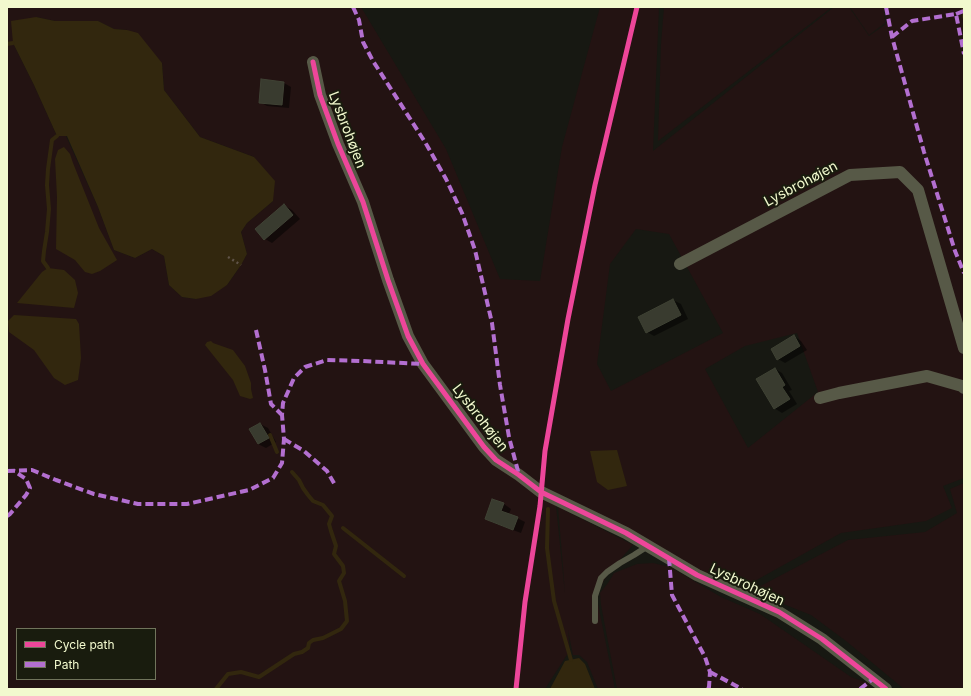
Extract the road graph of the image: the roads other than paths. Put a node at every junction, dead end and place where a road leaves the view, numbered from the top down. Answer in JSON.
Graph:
{"nodes":[{"id":1,"x":313,"y":62,"type":"dead end"},
{"id":2,"x":680,"y":264,"type":"dead end"},
{"id":3,"x":964,"y":348,"type":"edge"},
{"id":4,"x":964,"y":388,"type":"edge"},
{"id":5,"x":820,"y":398,"type":"dead end"},
{"id":6,"x":648,"y":546,"type":"junction"},
{"id":7,"x":595,"y":621,"type":"dead end"},
{"id":8,"x":886,"y":689,"type":"edge"}],
"edges":[{"from":1,"to":6,"type":"street","name":"Lysbrohøjen"},
{"from":2,"to":3,"type":"street","name":"Lysbrohøjen"},
{"from":4,"to":5,"type":"street"},
{"from":6,"to":7,"type":"lane"},
{"from":6,"to":8,"type":"street","name":"Lysbrohøjen"}]}
